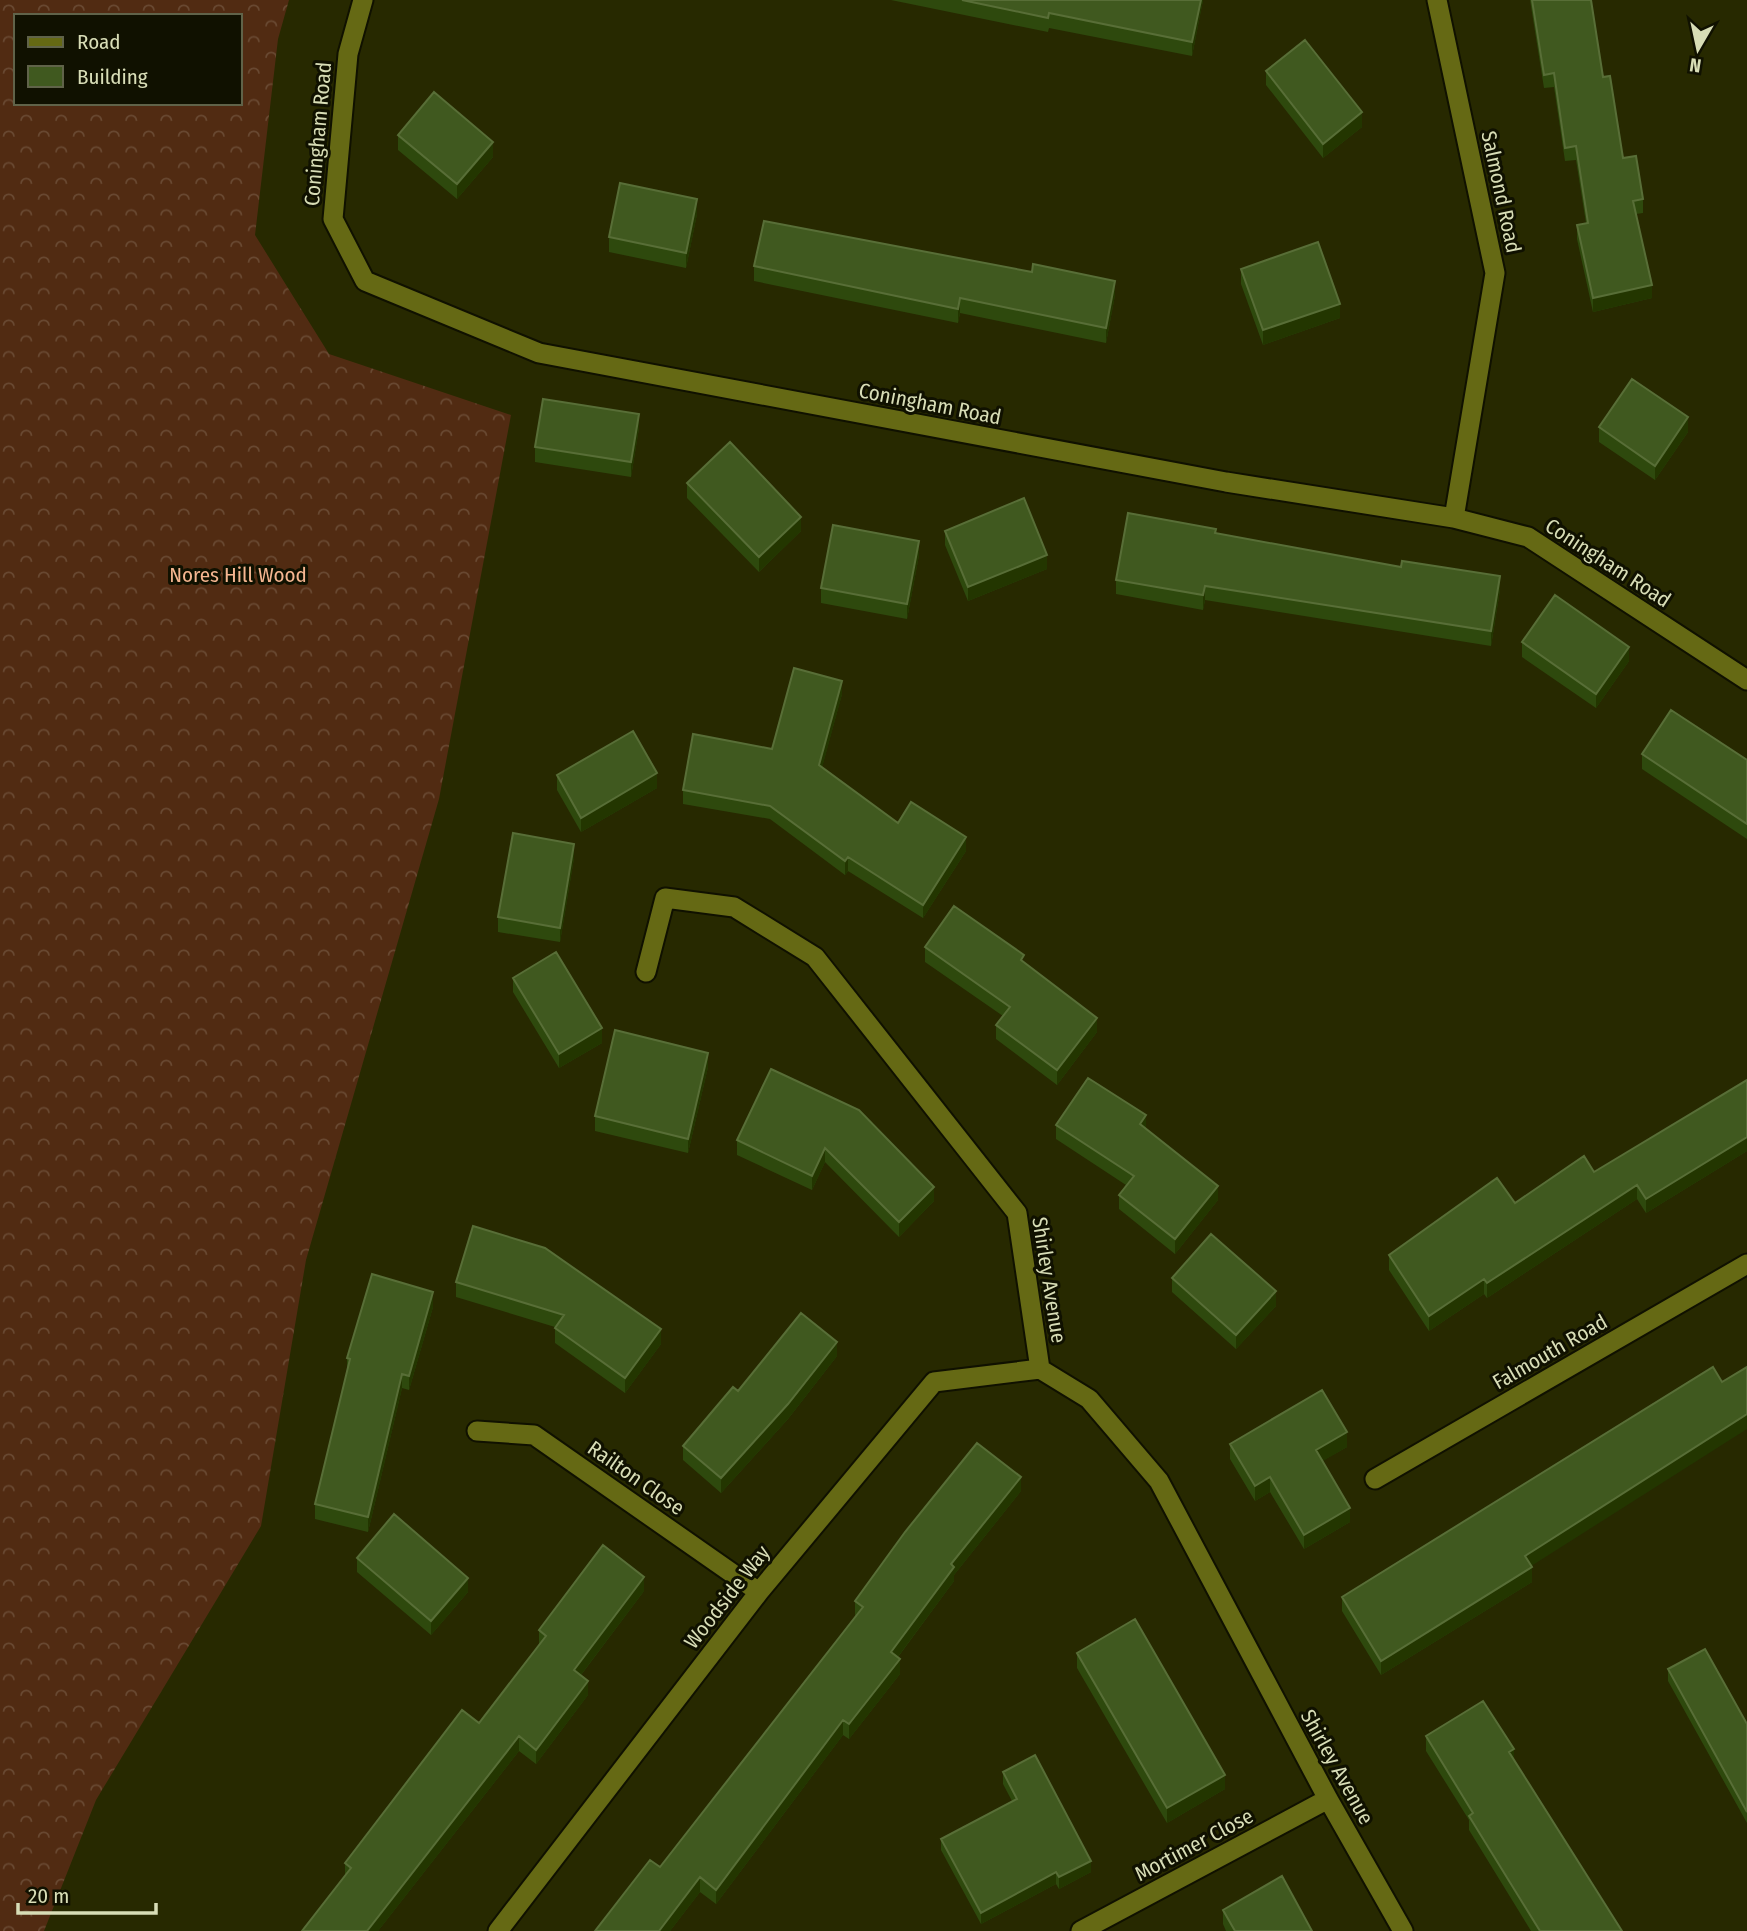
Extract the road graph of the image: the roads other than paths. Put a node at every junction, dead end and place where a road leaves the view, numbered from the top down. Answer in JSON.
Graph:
{"nodes":[{"id":1,"x":363,"y":0,"type":"edge"},
{"id":2,"x":1437,"y":0,"type":"edge"},
{"id":3,"x":1454,"y":519,"type":"junction"},
{"id":4,"x":1747,"y":680,"type":"edge"},
{"id":5,"x":646,"y":972,"type":"dead end"},
{"id":6,"x":1747,"y":1264,"type":"edge"},
{"id":7,"x":1040,"y":1369,"type":"junction"},
{"id":8,"x":477,"y":1431,"type":"dead end"},
{"id":9,"x":1375,"y":1479,"type":"dead end"},
{"id":10,"x":759,"y":1592,"type":"junction"},
{"id":11,"x":1328,"y":1799,"type":"junction"},
{"id":12,"x":498,"y":1931,"type":"edge"},
{"id":13,"x":1081,"y":1931,"type":"edge"},
{"id":14,"x":1403,"y":1931,"type":"edge"}],
"edges":[{"from":1,"to":3,"type":"street","name":"Coningham Road"},
{"from":2,"to":3,"type":"street","name":"Salmond Road"},
{"from":3,"to":4,"type":"street","name":"Coningham Road"},
{"from":5,"to":7,"type":"street","name":"Shirley Avenue"},
{"from":6,"to":9,"type":"street","name":"Falmouth Road"},
{"from":7,"to":10,"type":"street","name":"Woodside Way"},
{"from":7,"to":11,"type":"street","name":"Shirley Avenue"},
{"from":8,"to":10,"type":"street","name":"Railton Close"},
{"from":10,"to":12,"type":"street","name":"Woodside Way"},
{"from":11,"to":13,"type":"street","name":"Mortimer Close"},
{"from":11,"to":14,"type":"street","name":"Shirley Avenue"}]}
